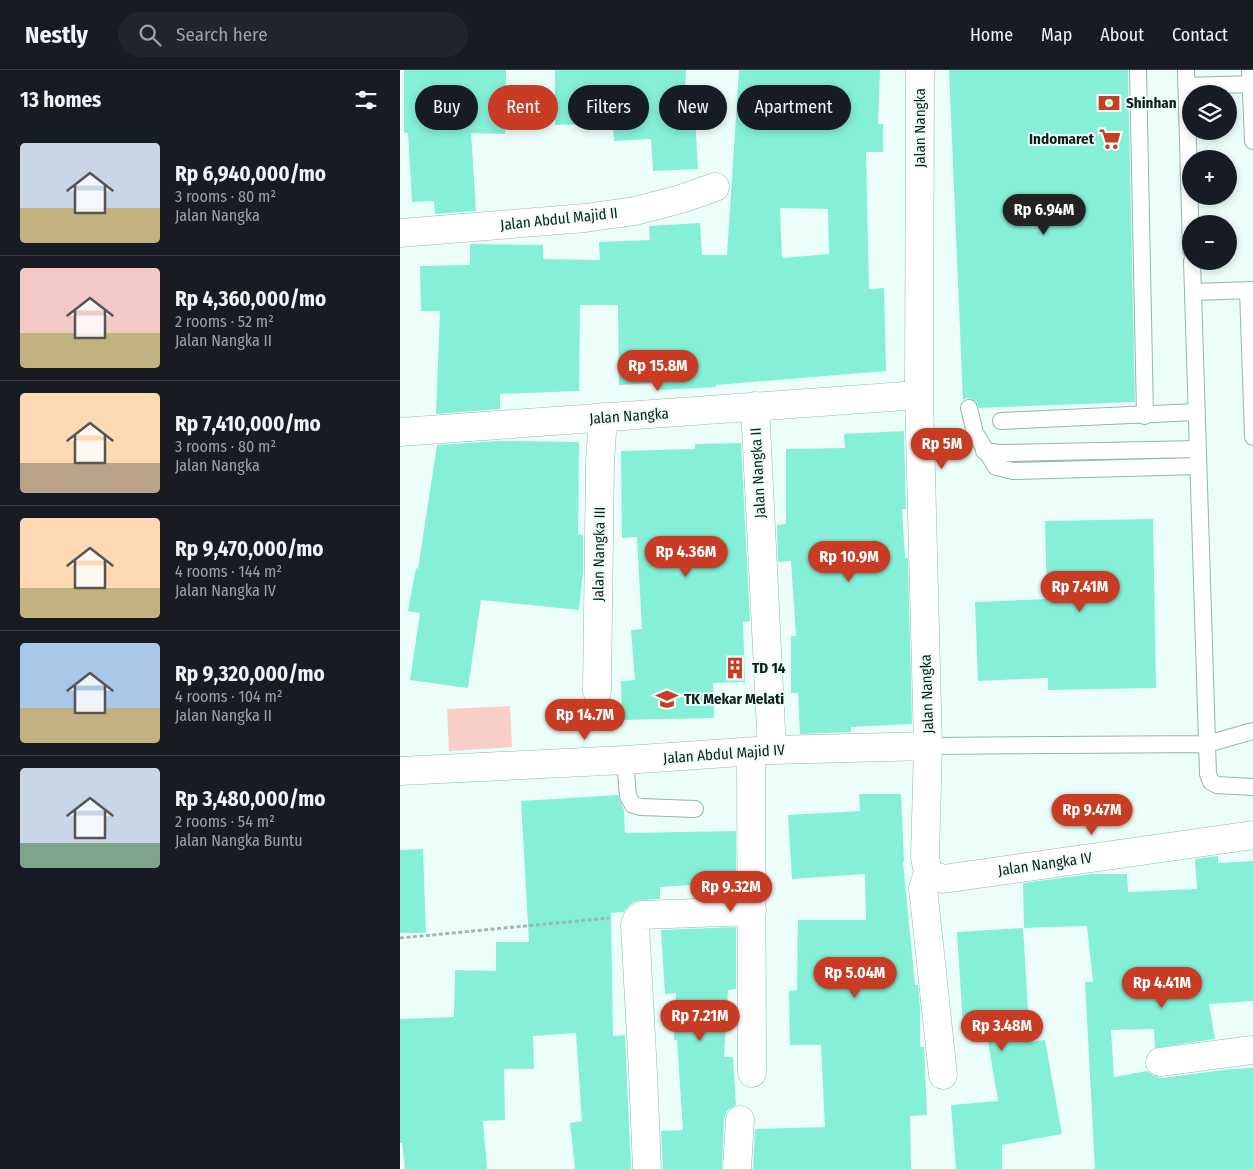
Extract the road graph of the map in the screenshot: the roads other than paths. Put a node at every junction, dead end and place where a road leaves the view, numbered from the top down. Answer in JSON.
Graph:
{"nodes":[{"id":1,"x":920,"y":70,"type":"edge"},
{"id":2,"x":1138,"y":70,"type":"edge"},
{"id":3,"x":1186,"y":78,"type":"edge"},
{"id":4,"x":1251,"y":80,"type":"edge"},
{"id":5,"x":1253,"y":141,"type":"edge"},
{"id":6,"x":715,"y":187,"type":"dead end"},
{"id":7,"x":1190,"y":215,"type":"edge"},
{"id":8,"x":400,"y":234,"type":"edge"},
{"id":9,"x":1192,"y":270,"type":"edge"},
{"id":10,"x":1250,"y":290,"type":"edge"},
{"id":11,"x":1192,"y":292,"type":"junction"},
{"id":12,"x":918,"y":395,"type":"junction"},
{"id":13,"x":755,"y":406,"type":"junction"},
{"id":14,"x":969,"y":408,"type":"dead end"},
{"id":15,"x":1196,"y":412,"type":"junction"},
{"id":16,"x":1145,"y":416,"type":"junction"},
{"id":17,"x":603,"y":418,"type":"junction"},
{"id":18,"x":1001,"y":421,"type":"dead end"},
{"id":19,"x":400,"y":432,"type":"edge"},
{"id":20,"x":1253,"y":437,"type":"edge"},
{"id":21,"x":1198,"y":449,"type":"junction"},
{"id":22,"x":984,"y":451,"type":"junction"},
{"id":23,"x":1198,"y":466,"type":"junction"},
{"id":24,"x":597,"y":691,"type":"dead end"},
{"id":25,"x":1253,"y":731,"type":"edge"},
{"id":26,"x":1207,"y":744,"type":"junction"},
{"id":27,"x":928,"y":746,"type":"junction"},
{"id":28,"x":762,"y":751,"type":"junction"},
{"id":29,"x":625,"y":760,"type":"junction"},
{"id":30,"x":400,"y":771,"type":"edge"},
{"id":31,"x":1253,"y":787,"type":"edge"},
{"id":32,"x":695,"y":809,"type":"dead end"},
{"id":33,"x":1253,"y":835,"type":"edge"},
{"id":34,"x":928,"y":873,"type":"junction"},
{"id":35,"x":752,"y":910,"type":"junction"},
{"id":36,"x":1253,"y":1050,"type":"edge"},
{"id":37,"x":1160,"y":1062,"type":"dead end"},
{"id":38,"x":752,"y":1073,"type":"dead end"},
{"id":39,"x":944,"y":1075,"type":"dead end"},
{"id":40,"x":740,"y":1120,"type":"dead end"},
{"id":41,"x":646,"y":1169,"type":"edge"},
{"id":42,"x":737,"y":1169,"type":"edge"}],
"edges":[{"from":1,"to":12,"type":"street","name":"Jalan Nangka"},
{"from":2,"to":16,"type":"lane"},
{"from":3,"to":4,"type":"lane"},
{"from":3,"to":7,"type":"lane"},
{"from":4,"to":5,"type":"lane"},
{"from":6,"to":8,"type":"street","name":"Jalan Abdul Majid II"},
{"from":9,"to":11,"type":"lane"},
{"from":10,"to":11,"type":"lane"},
{"from":10,"to":20,"type":"lane"},
{"from":11,"to":15,"type":"lane"},
{"from":12,"to":13,"type":"street","name":"Jalan Nangka"},
{"from":12,"to":27,"type":"street","name":"Jalan Nangka"},
{"from":13,"to":17,"type":"street","name":"Jalan Nangka"},
{"from":13,"to":28,"type":"street","name":"Jalan Nangka II"},
{"from":14,"to":22,"type":"lane"},
{"from":15,"to":16,"type":"lane"},
{"from":15,"to":21,"type":"lane"},
{"from":16,"to":18,"type":"lane"},
{"from":17,"to":19,"type":"street","name":"Jalan Nangka"},
{"from":17,"to":24,"type":"street","name":"Jalan Nangka III"},
{"from":21,"to":22,"type":"lane"},
{"from":21,"to":23,"type":"lane"},
{"from":22,"to":23,"type":"lane"},
{"from":23,"to":26,"type":"lane"},
{"from":25,"to":26,"type":"lane"},
{"from":26,"to":27,"type":"lane"},
{"from":26,"to":31,"type":"lane"},
{"from":27,"to":28,"type":"street","name":"Jalan Abdul Majid IV"},
{"from":27,"to":34,"type":"street","name":"Jalan Nangka"},
{"from":28,"to":29,"type":"street","name":"Jalan Abdul Majid IV"},
{"from":28,"to":35,"type":"street","name":"Jalan Nangka II"},
{"from":29,"to":30,"type":"street","name":"Jalan Abdul Majid IV"},
{"from":29,"to":32,"type":"lane"},
{"from":33,"to":34,"type":"street","name":"Jalan Nangka IV"},
{"from":34,"to":39,"type":"street","name":"Jalan Nangka"},
{"from":35,"to":38,"type":"street","name":"Jalan Nangka II"},
{"from":35,"to":41,"type":"street"},
{"from":36,"to":37,"type":"street"},
{"from":40,"to":42,"type":"street"}]}
